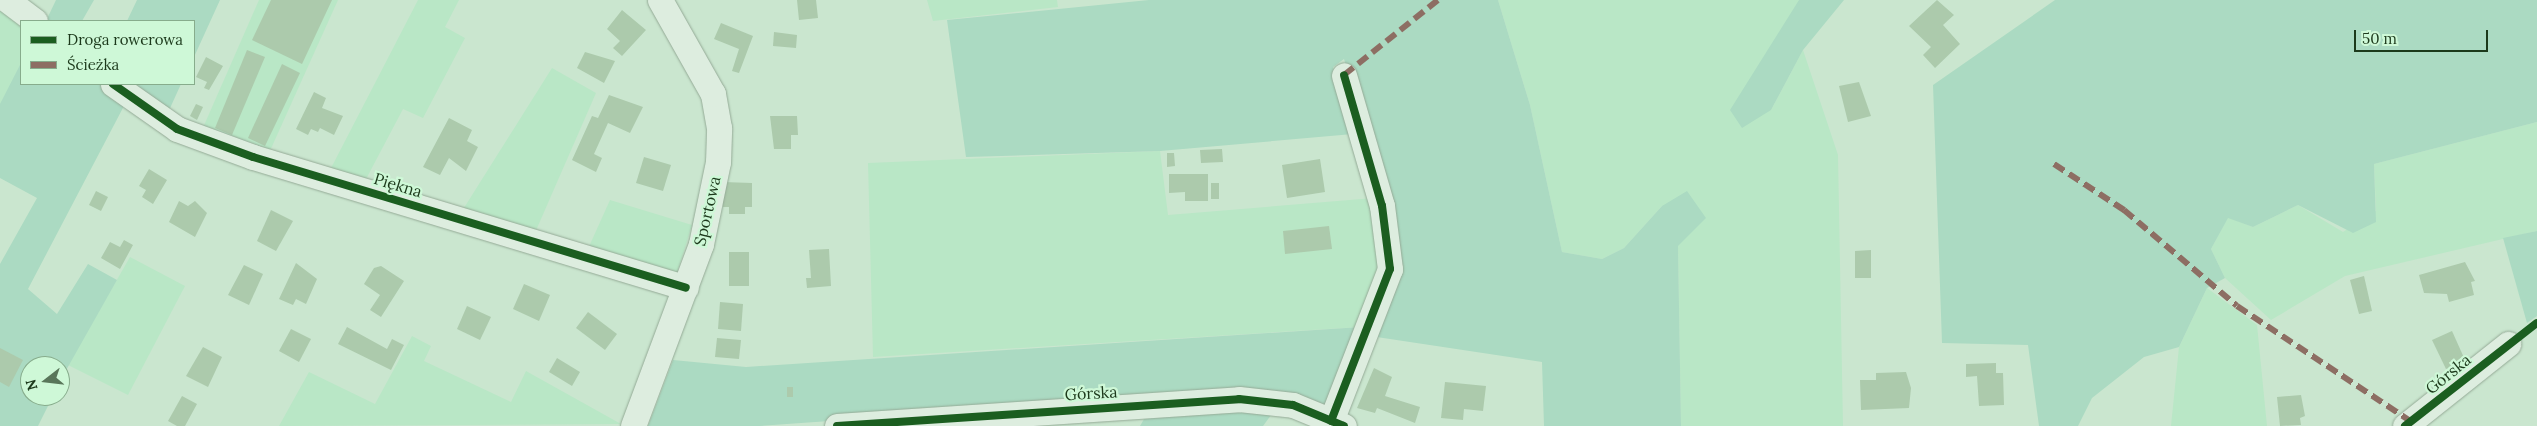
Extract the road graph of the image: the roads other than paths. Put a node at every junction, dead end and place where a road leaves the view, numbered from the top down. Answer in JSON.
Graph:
{"nodes":[{"id":1,"x":7,"y":0,"type":"edge"},
{"id":2,"x":660,"y":0,"type":"edge"},
{"id":3,"x":34,"y":20,"type":"edge"},
{"id":4,"x":1344,"y":75,"type":"dead end"},
{"id":5,"x":114,"y":85,"type":"edge"},
{"id":6,"x":686,"y":288,"type":"junction"},
{"id":7,"x":2508,"y":344,"type":"dead end"},
{"id":8,"x":1337,"y":424,"type":"edge"},
{"id":9,"x":633,"y":426,"type":"edge"},
{"id":10,"x":836,"y":426,"type":"edge"},
{"id":11,"x":2405,"y":426,"type":"edge"}],
"edges":[{"from":1,"to":3,"type":"street"},
{"from":2,"to":6,"type":"street","name":"Sportowa"},
{"from":4,"to":8,"type":"street"},
{"from":5,"to":6,"type":"street","name":"Piękna"},
{"from":6,"to":9,"type":"street","name":"Sportowa"},
{"from":7,"to":11,"type":"street","name":"Górska"},
{"from":8,"to":10,"type":"street","name":"Górska"}]}
